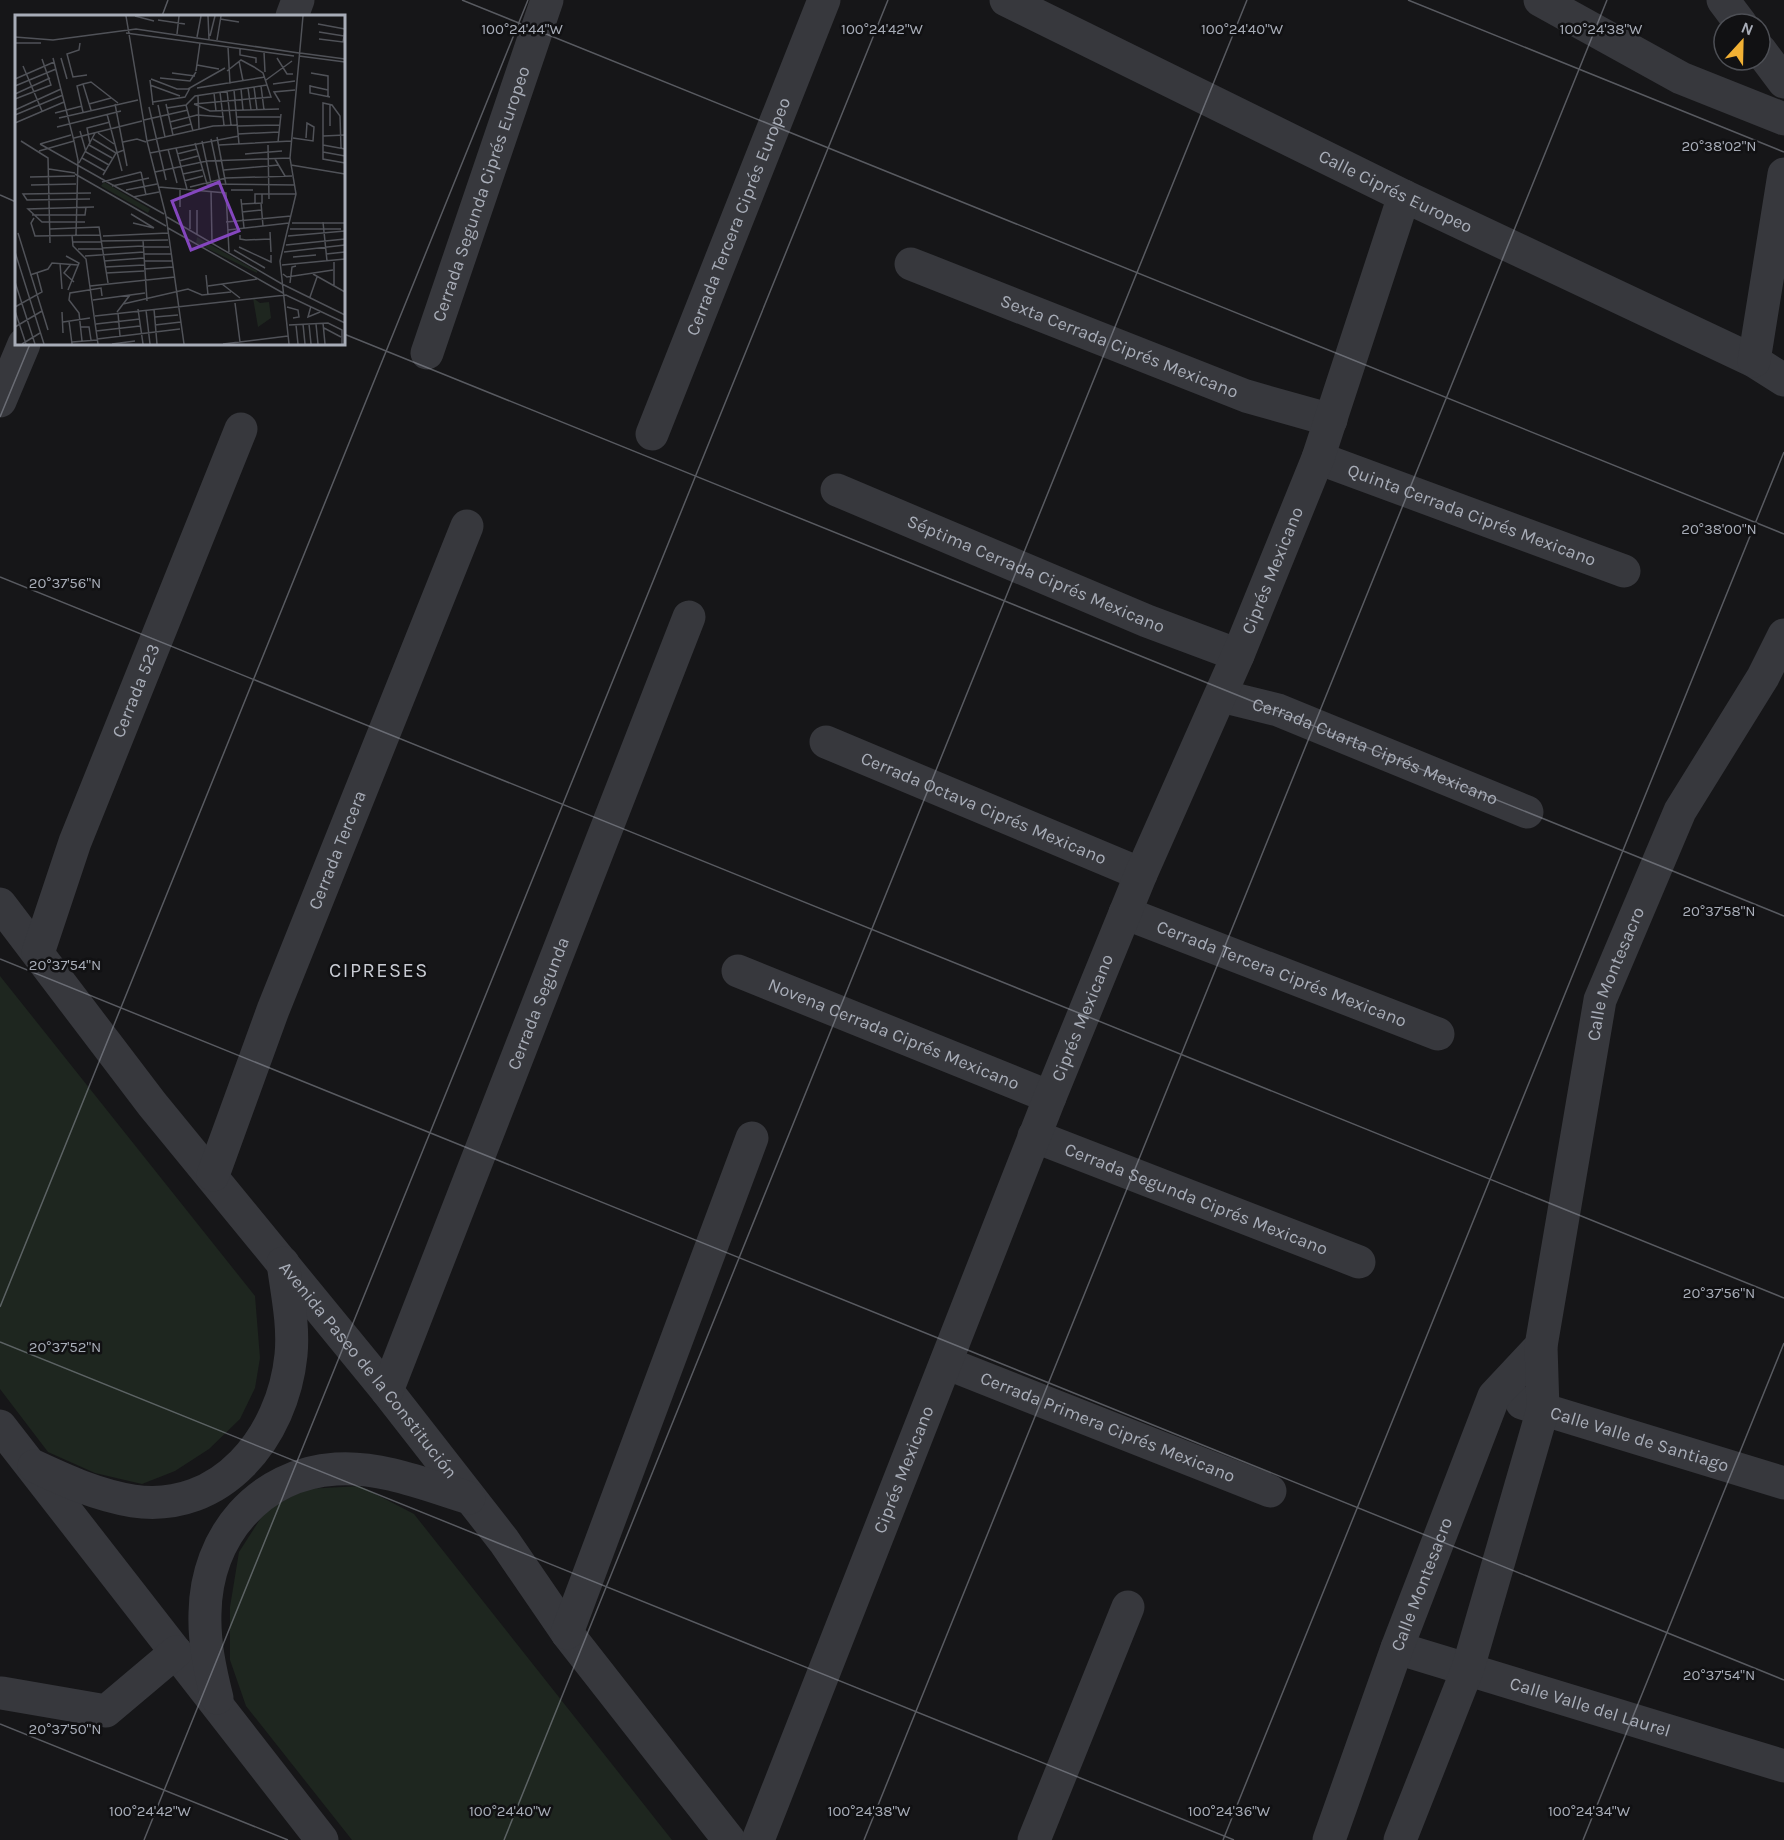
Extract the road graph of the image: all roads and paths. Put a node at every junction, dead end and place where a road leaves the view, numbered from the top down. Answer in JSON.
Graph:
{"nodes":[{"id":1,"x":298,"y":0,"type":"edge"},
{"id":2,"x":547,"y":0,"type":"edge"},
{"id":3,"x":824,"y":0,"type":"edge"},
{"id":4,"x":1006,"y":0,"type":"edge"},
{"id":5,"x":1540,"y":0,"type":"edge"},
{"id":6,"x":292,"y":15,"type":"edge"},
{"id":7,"x":1772,"y":66,"type":"edge"},
{"id":8,"x":1784,"y":82,"type":"edge"},
{"id":9,"x":1784,"y":119,"type":"edge"},
{"id":10,"x":1784,"y":174,"type":"edge"},
{"id":11,"x":1404,"y":196,"type":"junction"},
{"id":12,"x":911,"y":264,"type":"dead end"},
{"id":13,"x":24,"y":345,"type":"edge"},
{"id":14,"x":427,"y":352,"type":"dead end"},
{"id":15,"x":1754,"y":361,"type":"junction"},
{"id":16,"x":1784,"y":380,"type":"edge"},
{"id":17,"x":0,"y":400,"type":"edge"},
{"id":18,"x":1331,"y":420,"type":"junction"},
{"id":19,"x":241,"y":429,"type":"dead end"},
{"id":20,"x":652,"y":434,"type":"dead end"},
{"id":21,"x":1318,"y":458,"type":"junction"},
{"id":22,"x":837,"y":490,"type":"dead end"},
{"id":23,"x":466,"y":526,"type":"dead end"},
{"id":24,"x":1624,"y":571,"type":"dead end"},
{"id":25,"x":689,"y":617,"type":"dead end"},
{"id":26,"x":1784,"y":635,"type":"edge"},
{"id":27,"x":1238,"y":655,"type":"junction"},
{"id":28,"x":1221,"y":696,"type":"junction"},
{"id":29,"x":826,"y":742,"type":"dead end"},
{"id":30,"x":1527,"y":812,"type":"dead end"},
{"id":31,"x":1141,"y":873,"type":"junction"},
{"id":32,"x":0,"y":904,"type":"edge"},
{"id":33,"x":1125,"y":913,"type":"junction"},
{"id":34,"x":38,"y":953,"type":"junction"},
{"id":35,"x":738,"y":971,"type":"dead end"},
{"id":36,"x":1438,"y":1034,"type":"dead end"},
{"id":37,"x":1050,"y":1097,"type":"junction"},
{"id":38,"x":1034,"y":1136,"type":"junction"},
{"id":39,"x":752,"y":1138,"type":"dead end"},
{"id":40,"x":213,"y":1175,"type":"junction"},
{"id":41,"x":1359,"y":1262,"type":"dead end"},
{"id":42,"x":283,"y":1263,"type":"junction"},
{"id":43,"x":1541,"y":1346,"type":"junction"},
{"id":44,"x":946,"y":1363,"type":"junction"},
{"id":45,"x":387,"y":1391,"type":"junction"},
{"id":46,"x":1494,"y":1396,"type":"junction"},
{"id":47,"x":1543,"y":1409,"type":"junction"},
{"id":48,"x":0,"y":1426,"type":"edge"},
{"id":49,"x":29,"y":1464,"type":"junction"},
{"id":50,"x":1784,"y":1482,"type":"edge"},
{"id":51,"x":1270,"y":1491,"type":"dead end"},
{"id":52,"x":469,"y":1498,"type":"junction"},
{"id":53,"x":1128,"y":1607,"type":"dead end"},
{"id":54,"x":567,"y":1634,"type":"junction"},
{"id":55,"x":1397,"y":1648,"type":"junction"},
{"id":56,"x":176,"y":1652,"type":"junction"},
{"id":57,"x":1468,"y":1668,"type":"junction"},
{"id":58,"x":2,"y":1693,"type":"dead end"},
{"id":59,"x":219,"y":1706,"type":"junction"},
{"id":60,"x":1784,"y":1766,"type":"edge"},
{"id":61,"x":322,"y":1840,"type":"edge"},
{"id":62,"x":729,"y":1840,"type":"edge"},
{"id":63,"x":758,"y":1840,"type":"edge"},
{"id":64,"x":1034,"y":1840,"type":"edge"},
{"id":65,"x":1329,"y":1840,"type":"edge"},
{"id":66,"x":1400,"y":1840,"type":"edge"}],
"edges":[{"from":1,"to":6,"type":"street"},
{"from":2,"to":14,"type":"street","name":"Cerrada Segunda Ciprés Europeo"},
{"from":3,"to":20,"type":"street","name":"Cerrada Tercera Ciprés Europeo"},
{"from":4,"to":11,"type":"street","name":"Calle Ciprés Europeo"},
{"from":5,"to":9,"type":"street"},
{"from":7,"to":8,"type":"street"},
{"from":10,"to":15,"type":"street"},
{"from":11,"to":15,"type":"street","name":"Calle Ciprés Europeo"},
{"from":11,"to":18,"type":"street","name":"Ciprés Mexicano"},
{"from":12,"to":18,"type":"street","name":"Sexta Cerrada Ciprés Mexicano"},
{"from":13,"to":17,"type":"street"},
{"from":15,"to":16,"type":"street","name":"Calle Ciprés Europeo"},
{"from":18,"to":21,"type":"street","name":"Ciprés Mexicano"},
{"from":19,"to":34,"type":"street","name":"Cerrada 523"},
{"from":21,"to":24,"type":"street","name":"Quinta Cerrada Ciprés Mexicano"},
{"from":21,"to":27,"type":"street","name":"Ciprés Mexicano"},
{"from":22,"to":27,"type":"street","name":"Séptima Cerrada Ciprés Mexicano"},
{"from":23,"to":40,"type":"street","name":"Cerrada Tercera"},
{"from":25,"to":45,"type":"street","name":"Cerrada Segunda"},
{"from":26,"to":43,"type":"street","name":"Calle Montesacro"},
{"from":27,"to":28,"type":"street","name":"Ciprés Mexicano"},
{"from":28,"to":30,"type":"street","name":"Cerrada Cuarta Ciprés Mexicano"},
{"from":28,"to":31,"type":"street","name":"Ciprés Mexicano"},
{"from":29,"to":31,"type":"street","name":"Cerrada Octava Ciprés Mexicano"},
{"from":31,"to":33,"type":"street","name":"Ciprés Mexicano"},
{"from":32,"to":34,"type":"street","name":"Avenida Paseo de la Constitución"},
{"from":33,"to":36,"type":"street","name":"Cerrada Tercera Ciprés Mexicano"},
{"from":33,"to":37,"type":"street","name":"Ciprés Mexicano"},
{"from":34,"to":40,"type":"street","name":"Avenida Paseo de la Constitución"},
{"from":35,"to":37,"type":"street","name":"Novena Cerrada Ciprés Mexicano"},
{"from":37,"to":38,"type":"street","name":"Ciprés Mexicano"},
{"from":38,"to":41,"type":"street","name":"Cerrada Segunda Ciprés Mexicano"},
{"from":38,"to":44,"type":"street","name":"Ciprés Mexicano"},
{"from":39,"to":54,"type":"street"},
{"from":40,"to":42,"type":"street","name":"Avenida Paseo de la Constitución"},
{"from":42,"to":45,"type":"street","name":"Avenida Paseo de la Constitución"},
{"from":42,"to":49,"type":"street"},
{"from":43,"to":46,"type":"street","name":"Calle Montesacro"},
{"from":43,"to":47,"type":"street","name":"Calle Montesacro"},
{"from":44,"to":51,"type":"street","name":"Cerrada Primera Ciprés Mexicano"},
{"from":44,"to":63,"type":"street","name":"Ciprés Mexicano"},
{"from":45,"to":52,"type":"street","name":"Avenida Paseo de la Constitución"},
{"from":46,"to":47,"type":"street","name":"Calle Valle de Santiago"},
{"from":46,"to":55,"type":"street","name":"Calle Montesacro"},
{"from":47,"to":50,"type":"street","name":"Calle Valle de Santiago"},
{"from":47,"to":57,"type":"street","name":"Calle Montesacro"},
{"from":48,"to":49,"type":"street"},
{"from":49,"to":56,"type":"street"},
{"from":52,"to":54,"type":"street","name":"Avenida Paseo de la Constitución"},
{"from":52,"to":59,"type":"street"},
{"from":53,"to":64,"type":"street"},
{"from":54,"to":62,"type":"street","name":"Avenida Paseo de la Constitución"},
{"from":55,"to":57,"type":"street","name":"Calle Valle del Laurel"},
{"from":55,"to":65,"type":"street","name":"Calle Montesacro"},
{"from":56,"to":58,"type":"street"},
{"from":56,"to":59,"type":"street"},
{"from":57,"to":60,"type":"street","name":"Calle Valle del Laurel"},
{"from":57,"to":66,"type":"street","name":"Calle Montesacro"},
{"from":59,"to":61,"type":"street"}]}
